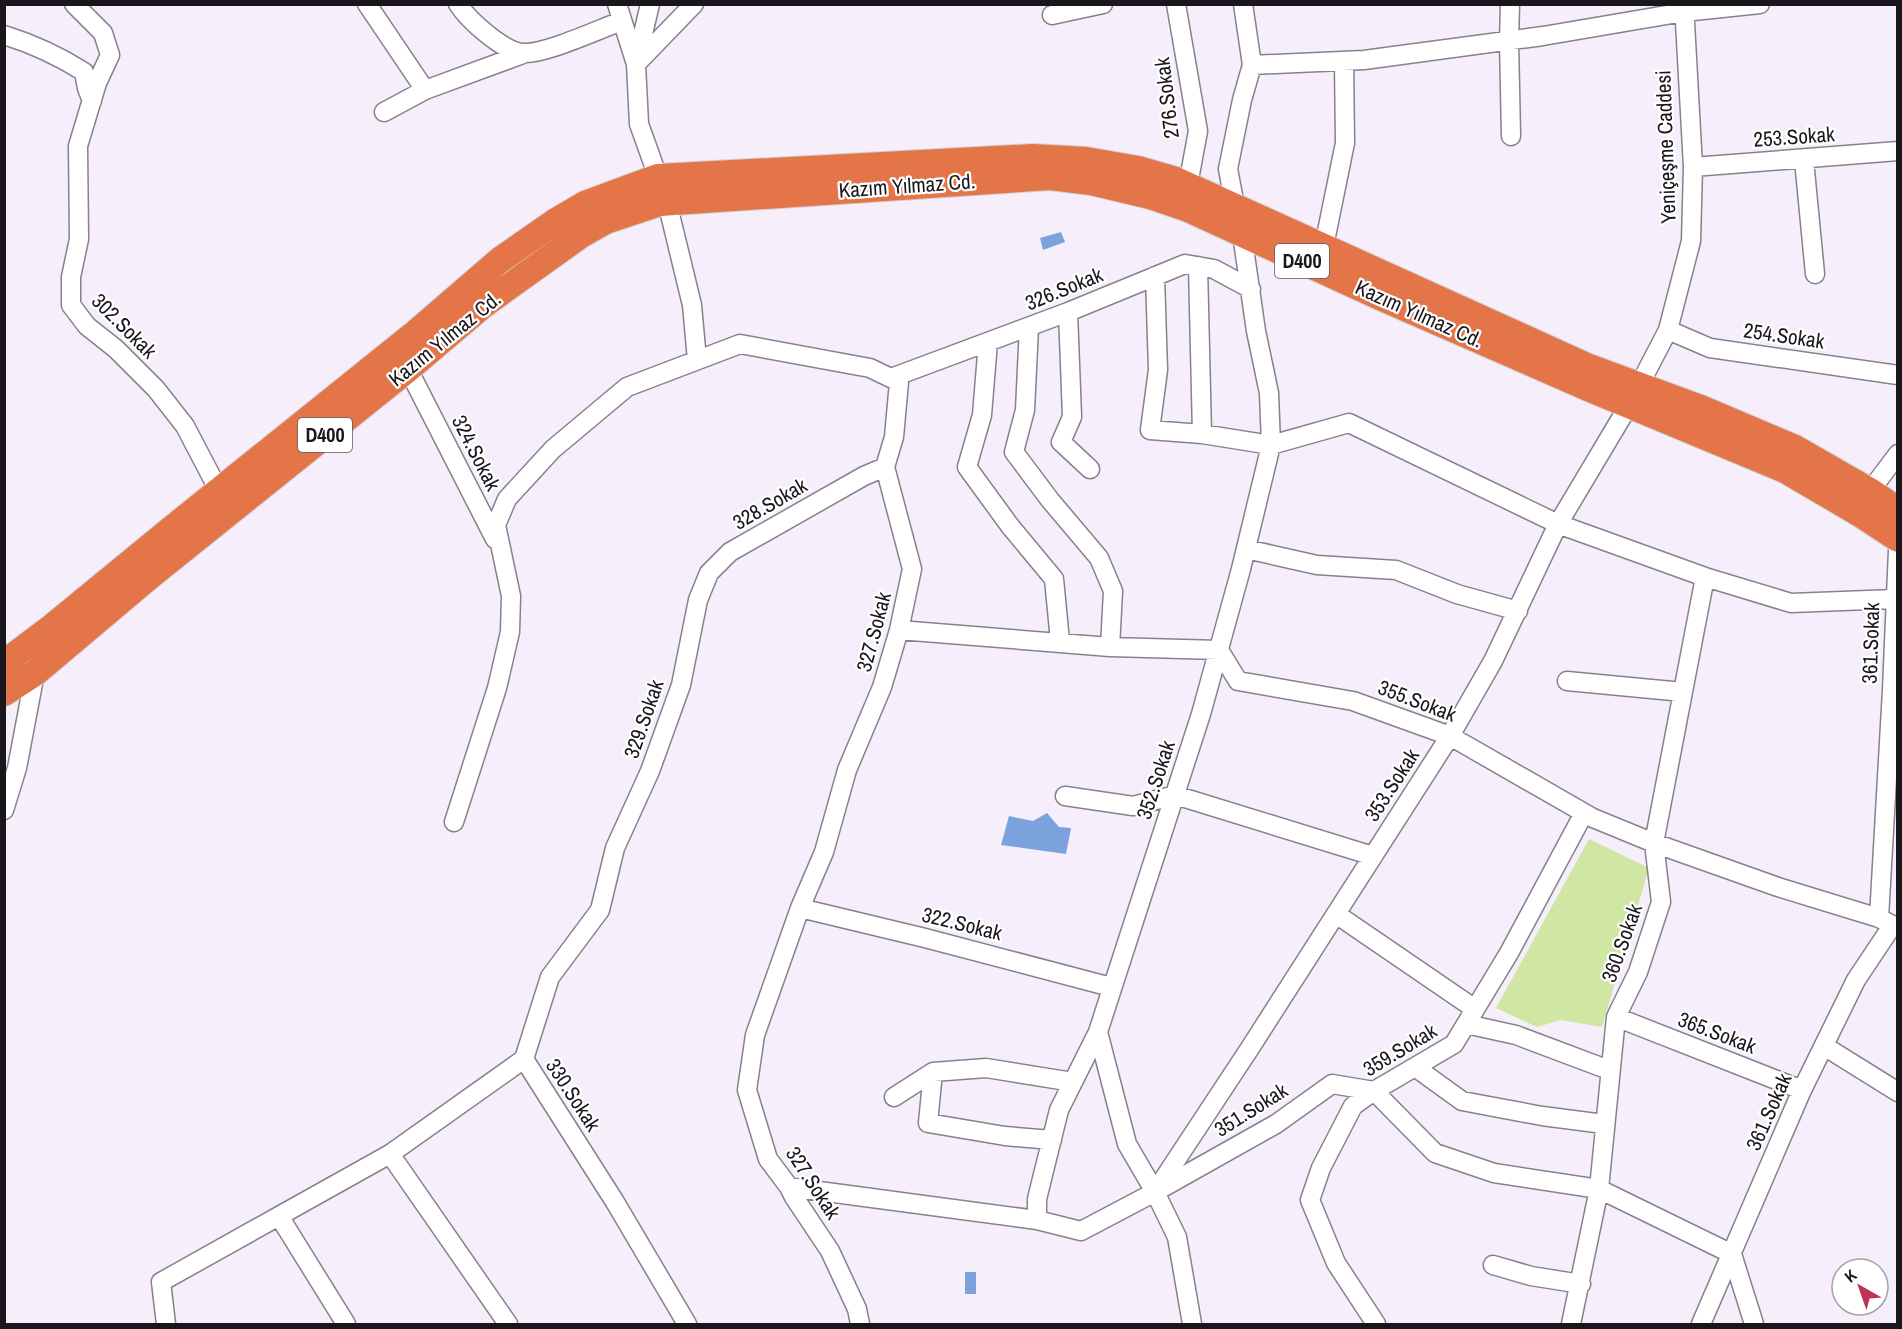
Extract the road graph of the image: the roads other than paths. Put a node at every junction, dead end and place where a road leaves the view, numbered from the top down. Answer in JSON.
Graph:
{"nodes":[{"id":1,"x":74,"y":4,"type":"edge"},
{"id":2,"x":367,"y":4,"type":"edge"},
{"id":3,"x":458,"y":4,"type":"edge"},
{"id":4,"x":650,"y":4,"type":"edge"},
{"id":5,"x":694,"y":4,"type":"edge"},
{"id":6,"x":1103,"y":4,"type":"edge"},
{"id":7,"x":1176,"y":4,"type":"edge"},
{"id":8,"x":1243,"y":4,"type":"edge"},
{"id":9,"x":1510,"y":4,"type":"edge"},
{"id":10,"x":1760,"y":4,"type":"edge"},
{"id":11,"x":1684,"y":8,"type":"edge"},
{"id":12,"x":619,"y":13,"type":"edge"},
{"id":13,"x":1052,"y":15,"type":"dead end"},
{"id":14,"x":4,"y":35,"type":"edge"},
{"id":15,"x":1509,"y":40,"type":"junction"},
{"id":16,"x":523,"y":54,"type":"junction"},
{"id":17,"x":1344,"y":61,"type":"junction"},
{"id":18,"x":636,"y":64,"type":"junction"},
{"id":19,"x":1252,"y":65,"type":"junction"},
{"id":20,"x":425,"y":90,"type":"junction"},
{"id":21,"x":92,"y":101,"type":"junction"},
{"id":22,"x":384,"y":112,"type":"dead end"},
{"id":23,"x":1511,"y":136,"type":"dead end"},
{"id":24,"x":1898,"y":151,"type":"edge"},
{"id":25,"x":1804,"y":160,"type":"junction"},
{"id":26,"x":1694,"y":167,"type":"junction"},
{"id":27,"x":658,"y":177,"type":"junction"},
{"id":28,"x":1188,"y":185,"type":"junction"},
{"id":29,"x":667,"y":202,"type":"junction"},
{"id":30,"x":1235,"y":206,"type":"junction"},
{"id":31,"x":1242,"y":234,"type":"junction"},
{"id":32,"x":1324,"y":246,"type":"junction"},
{"id":33,"x":1198,"y":266,"type":"junction"},
{"id":34,"x":1815,"y":274,"type":"dead end"},
{"id":35,"x":1155,"y":276,"type":"junction"},
{"id":36,"x":1251,"y":289,"type":"junction"},
{"id":37,"x":1068,"y":312,"type":"junction"},
{"id":38,"x":1029,"y":327,"type":"junction"},
{"id":39,"x":1668,"y":330,"type":"junction"},
{"id":40,"x":988,"y":342,"type":"junction"},
{"id":41,"x":697,"y":360,"type":"junction"},
{"id":42,"x":408,"y":369,"type":"junction"},
{"id":43,"x":1898,"y":375,"type":"edge"},
{"id":44,"x":891,"y":378,"type":"junction"},
{"id":45,"x":1634,"y":395,"type":"junction"},
{"id":46,"x":1202,"y":434,"type":"junction"},
{"id":47,"x":1271,"y":445,"type":"junction"},
{"id":48,"x":1898,"y":454,"type":"edge"},
{"id":49,"x":885,"y":467,"type":"junction"},
{"id":50,"x":1090,"y":469,"type":"dead end"},
{"id":51,"x":219,"y":491,"type":"junction"},
{"id":52,"x":1870,"y":491,"type":"junction"},
{"id":53,"x":1898,"y":510,"type":"edge"},
{"id":54,"x":1558,"y":524,"type":"junction"},
{"id":55,"x":1898,"y":539,"type":"edge"},
{"id":56,"x":1246,"y":549,"type":"junction"},
{"id":57,"x":1898,"y":550,"type":"edge"},
{"id":58,"x":504,"y":557,"type":"junction"},
{"id":59,"x":1705,"y":576,"type":"junction"},
{"id":60,"x":1894,"y":599,"type":"junction"},
{"id":61,"x":698,"y":600,"type":"joint"},
{"id":62,"x":1518,"y":611,"type":"junction"},
{"id":63,"x":899,"y":630,"type":"junction"},
{"id":64,"x":1060,"y":641,"type":"junction"},
{"id":65,"x":1110,"y":647,"type":"junction"},
{"id":66,"x":1219,"y":650,"type":"junction"},
{"id":67,"x":4,"y":663,"type":"edge"},
{"id":68,"x":35,"y":673,"type":"junction"},
{"id":69,"x":1567,"y":681,"type":"dead end"},
{"id":70,"x":1895,"y":691,"type":"edge"},
{"id":71,"x":1683,"y":692,"type":"junction"},
{"id":72,"x":4,"y":693,"type":"edge"},
{"id":73,"x":1450,"y":736,"type":"junction"},
{"id":74,"x":1175,"y":795,"type":"junction"},
{"id":75,"x":1065,"y":796,"type":"dead end"},
{"id":76,"x":4,"y":810,"type":"edge"},
{"id":77,"x":1584,"y":813,"type":"junction"},
{"id":78,"x":454,"y":822,"type":"dead end"},
{"id":79,"x":1654,"y":843,"type":"junction"},
{"id":80,"x":615,"y":848,"type":"joint"},
{"id":81,"x":1373,"y":856,"type":"junction"},
{"id":82,"x":800,"y":908,"type":"junction"},
{"id":83,"x":1336,"y":914,"type":"junction"},
{"id":84,"x":1889,"y":924,"type":"edge"},
{"id":85,"x":1111,"y":987,"type":"junction"},
{"id":86,"x":1471,"y":1017,"type":"junction"},
{"id":87,"x":1616,"y":1017,"type":"junction"},
{"id":88,"x":1098,"y":1032,"type":"junction"},
{"id":89,"x":1824,"y":1046,"type":"junction"},
{"id":90,"x":524,"y":1059,"type":"junction"},
{"id":91,"x":1415,"y":1067,"type":"junction"},
{"id":92,"x":1609,"y":1070,"type":"junction"},
{"id":93,"x":933,"y":1072,"type":"junction"},
{"id":94,"x":1073,"y":1082,"type":"junction"},
{"id":95,"x":1802,"y":1090,"type":"junction"},
{"id":96,"x":1374,"y":1091,"type":"junction"},
{"id":97,"x":1898,"y":1092,"type":"edge"},
{"id":98,"x":894,"y":1096,"type":"dead end"},
{"id":99,"x":1604,"y":1124,"type":"junction"},
{"id":100,"x":1052,"y":1140,"type":"junction"},
{"id":101,"x":390,"y":1155,"type":"junction"},
{"id":102,"x":789,"y":1186,"type":"junction"},
{"id":103,"x":1599,"y":1190,"type":"junction"},
{"id":104,"x":1155,"y":1192,"type":"junction"},
{"id":105,"x":279,"y":1216,"type":"junction"},
{"id":106,"x":1037,"y":1220,"type":"junction"},
{"id":107,"x":1732,"y":1254,"type":"junction"},
{"id":108,"x":1493,"y":1265,"type":"dead end"},
{"id":109,"x":1581,"y":1284,"type":"junction"},
{"id":110,"x":166,"y":1324,"type":"edge"},
{"id":111,"x":346,"y":1324,"type":"edge"},
{"id":112,"x":508,"y":1324,"type":"edge"},
{"id":113,"x":687,"y":1324,"type":"edge"},
{"id":114,"x":861,"y":1324,"type":"edge"},
{"id":115,"x":1192,"y":1324,"type":"edge"},
{"id":116,"x":1376,"y":1324,"type":"edge"},
{"id":117,"x":1571,"y":1324,"type":"edge"},
{"id":118,"x":1701,"y":1324,"type":"edge"},
{"id":119,"x":1754,"y":1324,"type":"edge"}],
"edges":[{"from":1,"to":21,"type":"street","name":"302.Sokak"},
{"from":2,"to":20,"type":"street"},
{"from":3,"to":16,"type":"street"},
{"from":4,"to":18,"type":"street"},
{"from":5,"to":18,"type":"street"},
{"from":6,"to":13,"type":"street"},
{"from":7,"to":28,"type":"street","name":"276.Sokak"},
{"from":8,"to":19,"type":"street"},
{"from":9,"to":15,"type":"street"},
{"from":10,"to":11,"type":"street"},
{"from":11,"to":15,"type":"street"},
{"from":11,"to":26,"type":"street","name":"Yeniçeşme Caddesi"},
{"from":12,"to":16,"type":"street"},
{"from":12,"to":18,"type":"street"},
{"from":14,"to":21,"type":"street"},
{"from":15,"to":17,"type":"street"},
{"from":15,"to":23,"type":"street"},
{"from":16,"to":20,"type":"street"},
{"from":17,"to":19,"type":"street"},
{"from":17,"to":32,"type":"street"},
{"from":18,"to":27,"type":"street"},
{"from":19,"to":30,"type":"street"},
{"from":20,"to":22,"type":"street"},
{"from":21,"to":51,"type":"street","name":"302.Sokak"},
{"from":24,"to":25,"type":"street","name":"253.Sokak"},
{"from":25,"to":26,"type":"street","name":"253.Sokak"},
{"from":25,"to":34,"type":"street"},
{"from":26,"to":39,"type":"street","name":"Yeniçeşme Caddesi"},
{"from":27,"to":28,"type":"highway","name":"Kazım Yılmaz Cd.","number":"D400"},
{"from":27,"to":51,"type":"highway","name":"Kazım Yılmaz Cd.","number":"D400"},
{"from":28,"to":30,"type":"highway","name":"Kazım Yılmaz Cd.","number":"D400"},
{"from":29,"to":31,"type":"highway","name":"Kazım Yılmaz Cd.","number":"D400"},
{"from":29,"to":41,"type":"street"},
{"from":29,"to":42,"type":"highway","name":"Kazım Yılmaz Cd.","number":"D400"},
{"from":30,"to":32,"type":"highway","name":"Kazım Yılmaz Cd.","number":"D400"},
{"from":31,"to":36,"type":"street","name":"352.Sokak"},
{"from":31,"to":45,"type":"highway","name":"Kazım Yılmaz Cd.","number":"D400"},
{"from":32,"to":45,"type":"highway","name":"Kazım Yılmaz Cd.","number":"D400"},
{"from":33,"to":35,"type":"street","name":"326.Sokak"},
{"from":33,"to":36,"type":"street","name":"326.Sokak"},
{"from":33,"to":46,"type":"street"},
{"from":35,"to":37,"type":"street","name":"326.Sokak"},
{"from":35,"to":46,"type":"street"},
{"from":36,"to":47,"type":"street","name":"352.Sokak"},
{"from":37,"to":38,"type":"street","name":"326.Sokak"},
{"from":37,"to":50,"type":"street"},
{"from":38,"to":40,"type":"street","name":"326.Sokak"},
{"from":38,"to":65,"type":"street"},
{"from":39,"to":43,"type":"street","name":"254.Sokak"},
{"from":39,"to":45,"type":"street","name":"Yeniçeşme Caddesi"},
{"from":40,"to":44,"type":"street","name":"326.Sokak"},
{"from":40,"to":64,"type":"street"},
{"from":41,"to":44,"type":"street"},
{"from":41,"to":58,"type":"street"},
{"from":42,"to":58,"type":"street","name":"324.Sokak"},
{"from":42,"to":68,"type":"highway","name":"Kazım Yılmaz Cd.","number":"D400"},
{"from":44,"to":49,"type":"street"},
{"from":45,"to":52,"type":"highway","name":"Kazım Yılmaz Cd.","number":"D400"},
{"from":45,"to":54,"type":"street","name":"353.Sokak"},
{"from":45,"to":55,"type":"highway","name":"Kazım Yılmaz Cd.","number":"D400"},
{"from":46,"to":47,"type":"street"},
{"from":47,"to":54,"type":"street"},
{"from":47,"to":56,"type":"street","name":"352.Sokak"},
{"from":48,"to":52,"type":"street"},
{"from":49,"to":61,"type":"street","name":"328.Sokak"},
{"from":49,"to":63,"type":"street","name":"327.Sokak"},
{"from":51,"to":67,"type":"highway","name":"Kazım Yılmaz Cd.","number":"D400"},
{"from":52,"to":53,"type":"highway","name":"Kazım Yılmaz Cd.","number":"D400"},
{"from":54,"to":59,"type":"street"},
{"from":54,"to":62,"type":"street","name":"353.Sokak"},
{"from":56,"to":62,"type":"street"},
{"from":56,"to":66,"type":"street","name":"352.Sokak"},
{"from":57,"to":60,"type":"street","name":"361.Sokak"},
{"from":58,"to":78,"type":"street"},
{"from":59,"to":60,"type":"street"},
{"from":59,"to":71,"type":"street","name":"360.Sokak"},
{"from":60,"to":70,"type":"street","name":"361.Sokak"},
{"from":61,"to":80,"type":"street","name":"329.Sokak"},
{"from":62,"to":73,"type":"street","name":"353.Sokak"},
{"from":63,"to":64,"type":"street"},
{"from":63,"to":82,"type":"street","name":"327.Sokak"},
{"from":64,"to":65,"type":"street"},
{"from":65,"to":66,"type":"street"},
{"from":66,"to":73,"type":"street","name":"355.Sokak"},
{"from":66,"to":74,"type":"street","name":"352.Sokak"},
{"from":68,"to":72,"type":"highway","name":"Kazım Yılmaz Cd.","number":"D400"},
{"from":68,"to":76,"type":"street"},
{"from":69,"to":71,"type":"street"},
{"from":70,"to":84,"type":"street","name":"361.Sokak"},
{"from":71,"to":79,"type":"street","name":"360.Sokak"},
{"from":73,"to":77,"type":"street","name":"355.Sokak"},
{"from":73,"to":81,"type":"street","name":"353.Sokak"},
{"from":74,"to":75,"type":"street"},
{"from":74,"to":81,"type":"street"},
{"from":74,"to":85,"type":"street","name":"352.Sokak"},
{"from":77,"to":79,"type":"street","name":"355.Sokak"},
{"from":77,"to":86,"type":"street","name":"359.Sokak"},
{"from":79,"to":84,"type":"street","name":"355.Sokak"},
{"from":79,"to":87,"type":"street","name":"360.Sokak"},
{"from":80,"to":90,"type":"street","name":"330.Sokak"},
{"from":81,"to":83,"type":"street","name":"353.Sokak"},
{"from":82,"to":85,"type":"street","name":"322.Sokak"},
{"from":82,"to":102,"type":"street","name":"327.Sokak"},
{"from":83,"to":86,"type":"street"},
{"from":83,"to":104,"type":"street","name":"353.Sokak"},
{"from":84,"to":89,"type":"street","name":"361.Sokak"},
{"from":85,"to":88,"type":"street","name":"352.Sokak"},
{"from":86,"to":91,"type":"street","name":"359.Sokak"},
{"from":86,"to":92,"type":"street"},
{"from":87,"to":92,"type":"street","name":"360.Sokak"},
{"from":87,"to":95,"type":"street","name":"365.Sokak"},
{"from":88,"to":94,"type":"street","name":"352.Sokak"},
{"from":88,"to":104,"type":"street"},
{"from":89,"to":95,"type":"street","name":"361.Sokak"},
{"from":89,"to":97,"type":"street"},
{"from":90,"to":101,"type":"street"},
{"from":90,"to":113,"type":"street","name":"330.Sokak"},
{"from":91,"to":96,"type":"street","name":"359.Sokak"},
{"from":91,"to":99,"type":"street"},
{"from":92,"to":99,"type":"street","name":"360.Sokak"},
{"from":93,"to":94,"type":"street"},
{"from":93,"to":98,"type":"street"},
{"from":93,"to":100,"type":"street"},
{"from":94,"to":100,"type":"street","name":"352.Sokak"},
{"from":95,"to":107,"type":"street","name":"361.Sokak"},
{"from":96,"to":103,"type":"street"},
{"from":96,"to":104,"type":"street","name":"351.Sokak"},
{"from":96,"to":116,"type":"street","name":"359.Sokak"},
{"from":99,"to":103,"type":"street","name":"360.Sokak"},
{"from":100,"to":106,"type":"street","name":"352.Sokak"},
{"from":101,"to":105,"type":"street"},
{"from":101,"to":112,"type":"street"},
{"from":102,"to":106,"type":"street","name":"351.Sokak"},
{"from":102,"to":114,"type":"street","name":"327.Sokak"},
{"from":103,"to":107,"type":"street"},
{"from":103,"to":109,"type":"street","name":"360.Sokak"},
{"from":104,"to":106,"type":"street","name":"351.Sokak"},
{"from":104,"to":115,"type":"street"},
{"from":105,"to":110,"type":"street"},
{"from":105,"to":111,"type":"street"},
{"from":107,"to":118,"type":"street","name":"361.Sokak"},
{"from":107,"to":119,"type":"street"},
{"from":108,"to":109,"type":"street"},
{"from":109,"to":117,"type":"street","name":"360.Sokak"}]}
